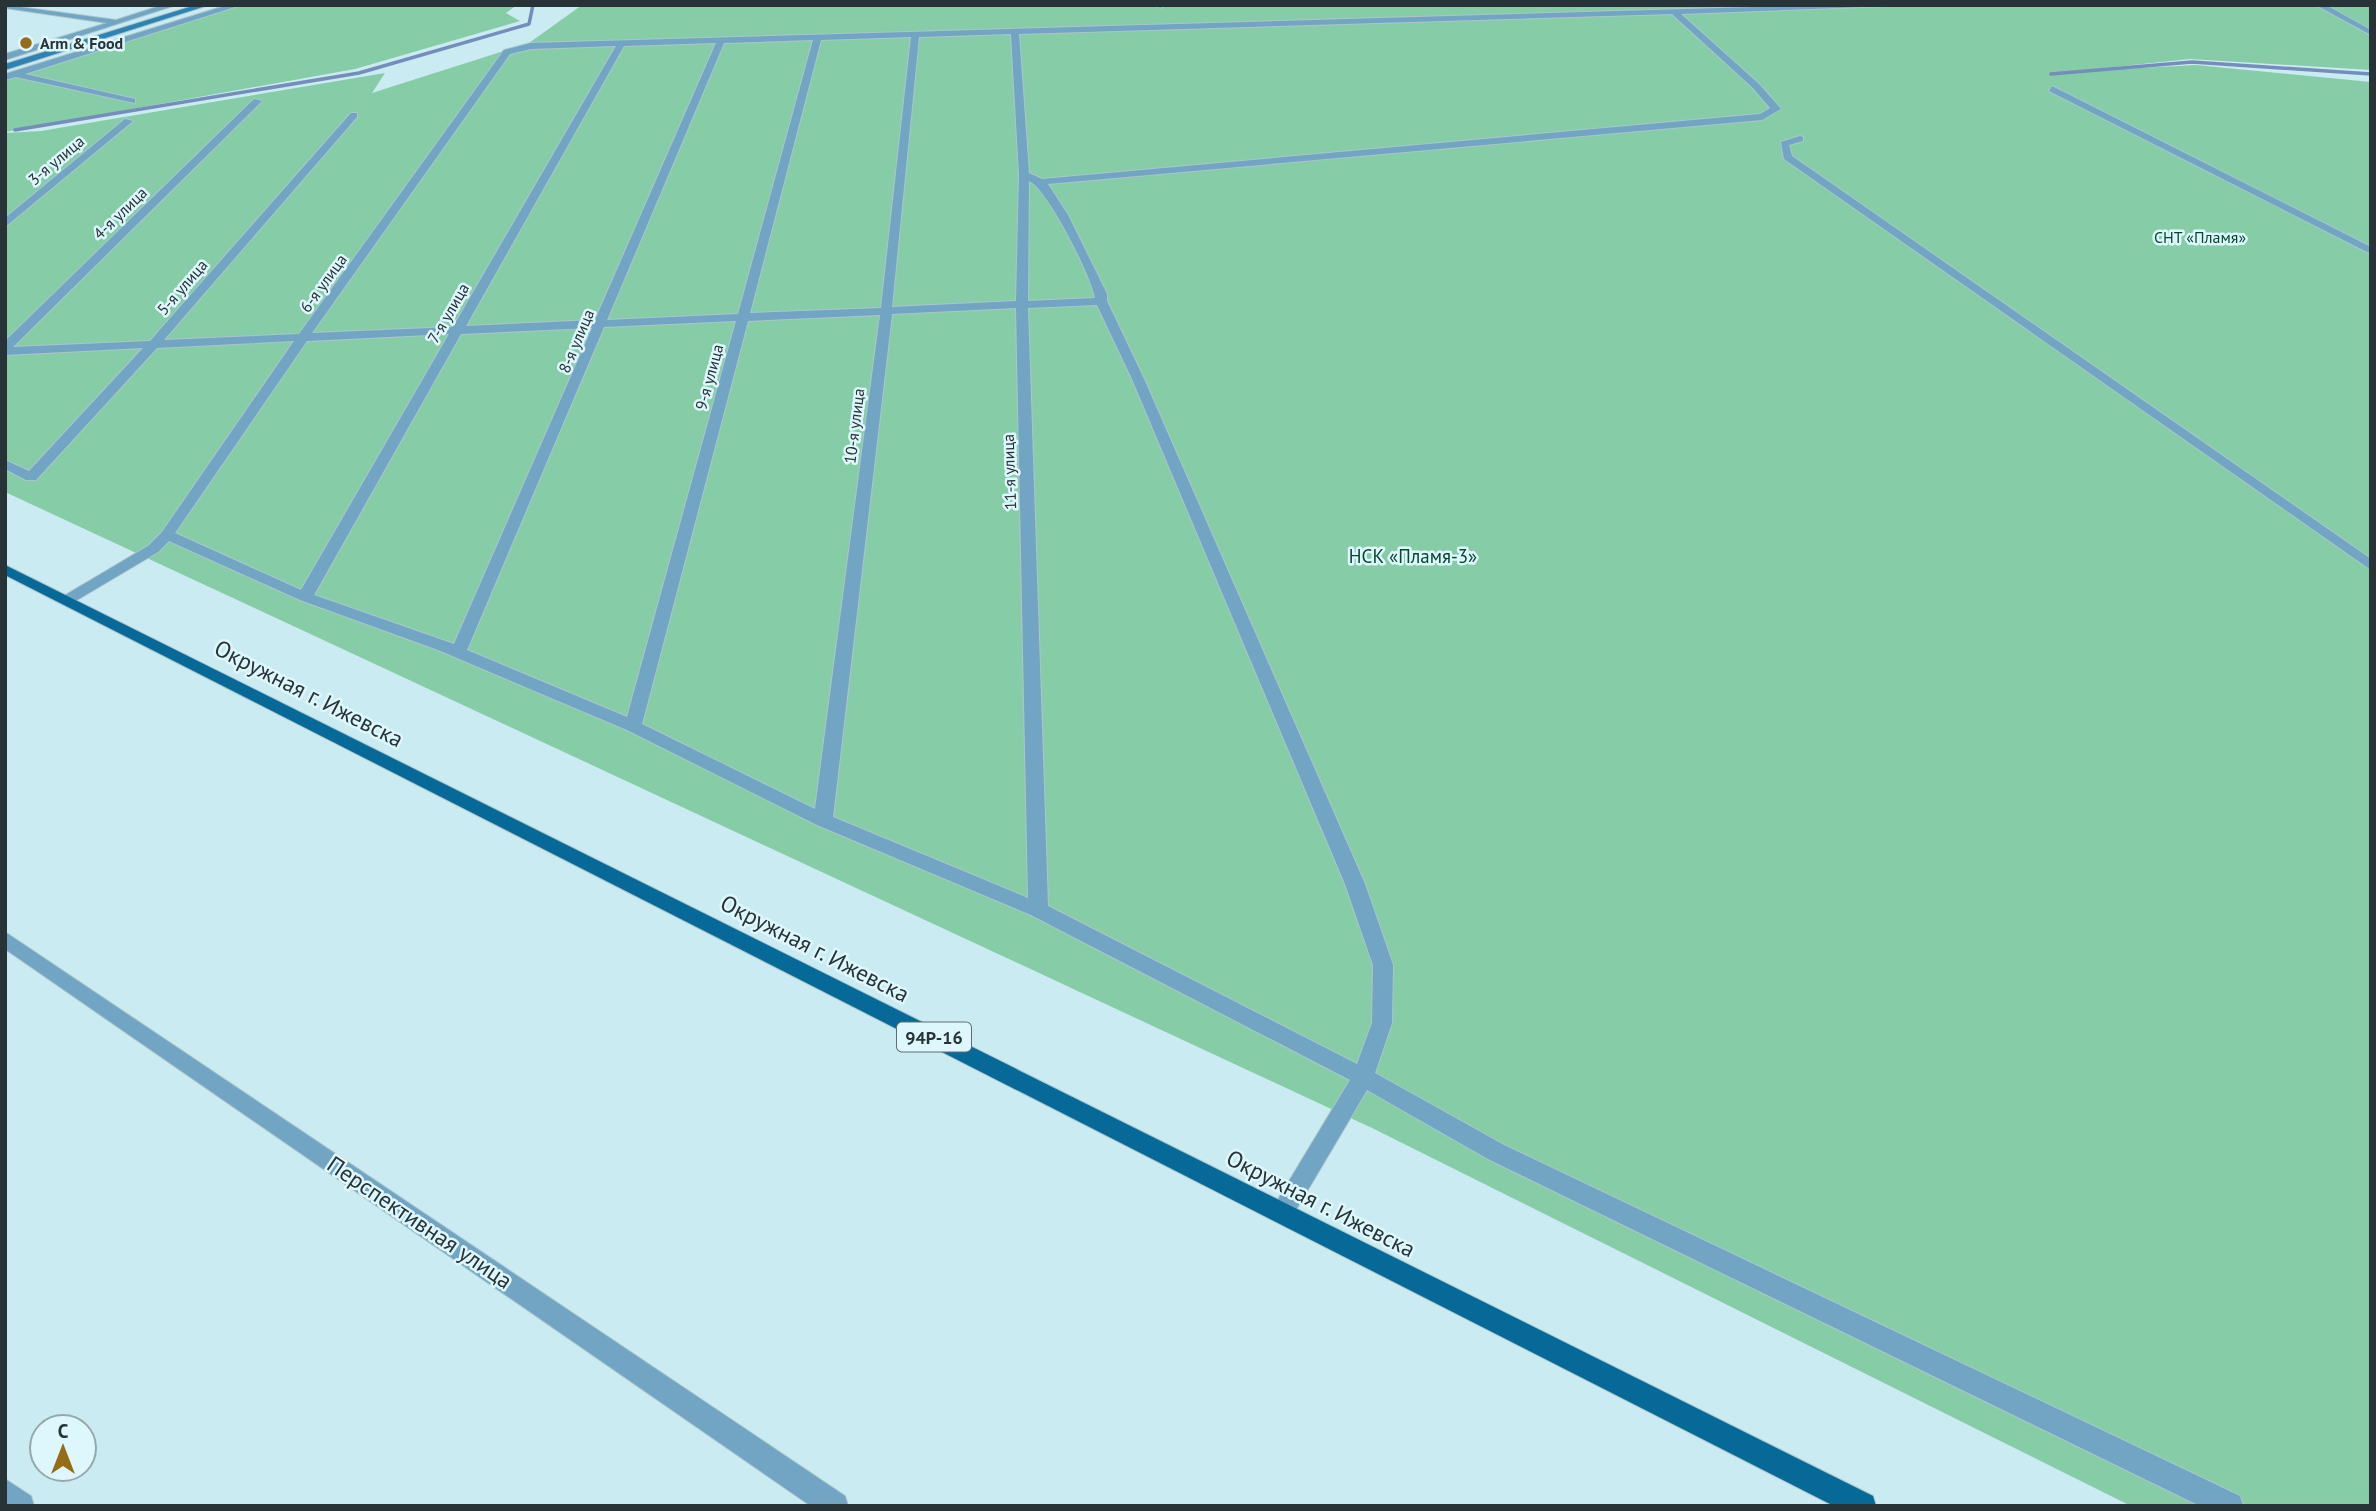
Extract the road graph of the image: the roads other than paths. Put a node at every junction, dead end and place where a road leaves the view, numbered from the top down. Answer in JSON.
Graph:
{"nodes":[{"id":1,"x":172,"y":5,"type":"edge"},
{"id":2,"x":205,"y":5,"type":"edge"},
{"id":3,"x":237,"y":5,"type":"edge"},
{"id":4,"x":1911,"y":5,"type":"edge"},
{"id":5,"x":2320,"y":5,"type":"edge"},
{"id":6,"x":5,"y":6,"type":"edge"},
{"id":7,"x":1674,"y":12,"type":"junction"},
{"id":8,"x":118,"y":22,"type":"junction"},
{"id":9,"x":140,"y":24,"type":"junction"},
{"id":10,"x":1015,"y":32,"type":"junction"},
{"id":11,"x":2371,"y":33,"type":"edge"},
{"id":12,"x":915,"y":35,"type":"junction"},
{"id":13,"x":818,"y":37,"type":"junction"},
{"id":14,"x":720,"y":40,"type":"junction"},
{"id":15,"x":621,"y":44,"type":"junction"},
{"id":16,"x":33,"y":49,"type":"junction"},
{"id":17,"x":50,"y":52,"type":"junction"},
{"id":18,"x":5,"y":57,"type":"edge"},
{"id":19,"x":5,"y":67,"type":"edge"},
{"id":20,"x":16,"y":74,"type":"junction"},
{"id":21,"x":5,"y":77,"type":"edge"},
{"id":22,"x":2052,"y":89,"type":"dead end"},
{"id":23,"x":132,"y":101,"type":"dead end"},
{"id":24,"x":257,"y":101,"type":"dead end"},
{"id":25,"x":354,"y":115,"type":"dead end"},
{"id":26,"x":128,"y":121,"type":"dead end"},
{"id":27,"x":1800,"y":139,"type":"dead end"},
{"id":28,"x":1024,"y":175,"type":"junction"},
{"id":29,"x":1041,"y":182,"type":"junction"},
{"id":30,"x":5,"y":224,"type":"edge"},
{"id":31,"x":2371,"y":251,"type":"edge"},
{"id":32,"x":1101,"y":301,"type":"junction"},
{"id":33,"x":1022,"y":304,"type":"junction"},
{"id":34,"x":886,"y":312,"type":"junction"},
{"id":35,"x":743,"y":317,"type":"junction"},
{"id":36,"x":601,"y":324,"type":"junction"},
{"id":37,"x":457,"y":330,"type":"junction"},
{"id":38,"x":304,"y":336,"type":"junction"},
{"id":39,"x":154,"y":344,"type":"junction"},
{"id":40,"x":5,"y":349,"type":"edge"},
{"id":41,"x":5,"y":464,"type":"edge"},
{"id":42,"x":167,"y":535,"type":"junction"},
{"id":43,"x":2371,"y":566,"type":"edge"},
{"id":44,"x":5,"y":569,"type":"edge"},
{"id":45,"x":305,"y":597,"type":"junction"},
{"id":46,"x":67,"y":600,"type":"junction"},
{"id":47,"x":458,"y":653,"type":"junction"},
{"id":48,"x":633,"y":726,"type":"junction"},
{"id":49,"x":823,"y":820,"type":"junction"},
{"id":50,"x":1038,"y":911,"type":"junction"},
{"id":51,"x":5,"y":939,"type":"edge"},
{"id":52,"x":1363,"y":1077,"type":"junction"},
{"id":53,"x":1282,"y":1213,"type":"junction"},
{"id":54,"x":5,"y":1492,"type":"edge"},
{"id":55,"x":20,"y":1506,"type":"edge"},
{"id":56,"x":835,"y":1506,"type":"edge"},
{"id":57,"x":1863,"y":1506,"type":"edge"},
{"id":58,"x":2230,"y":1506,"type":"edge"}],
"edges":[{"from":1,"to":8,"type":"street"},
{"from":2,"to":9,"type":"street"},
{"from":3,"to":20,"type":"street"},
{"from":4,"to":7,"type":"street"},
{"from":5,"to":11,"type":"street"},
{"from":6,"to":8,"type":"street"},
{"from":7,"to":10,"type":"street"},
{"from":7,"to":29,"type":"street"},
{"from":8,"to":9,"type":"street"},
{"from":8,"to":16,"type":"street"},
{"from":9,"to":17,"type":"street"},
{"from":10,"to":12,"type":"street"},
{"from":10,"to":28,"type":"street","name":"11-я улица"},
{"from":12,"to":13,"type":"street"},
{"from":12,"to":34,"type":"street","name":"10-я улица"},
{"from":13,"to":14,"type":"street"},
{"from":13,"to":35,"type":"street","name":"9-я улица"},
{"from":14,"to":15,"type":"street"},
{"from":14,"to":36,"type":"street","name":"8-я улица"},
{"from":15,"to":37,"type":"street","name":"7-я улица"},
{"from":15,"to":38,"type":"street","name":"6-я улица"},
{"from":16,"to":17,"type":"street"},
{"from":16,"to":18,"type":"street"},
{"from":17,"to":19,"type":"street"},
{"from":20,"to":21,"type":"street"},
{"from":20,"to":23,"type":"street"},
{"from":22,"to":31,"type":"street"},
{"from":24,"to":40,"type":"street","name":"4-я улица"},
{"from":25,"to":39,"type":"street","name":"5-я улица"},
{"from":26,"to":30,"type":"street","name":"3-я улица"},
{"from":27,"to":43,"type":"street"},
{"from":28,"to":29,"type":"street"},
{"from":28,"to":33,"type":"street","name":"11-я улица"},
{"from":29,"to":32,"type":"street"},
{"from":32,"to":33,"type":"street"},
{"from":32,"to":52,"type":"street"},
{"from":33,"to":34,"type":"street"},
{"from":33,"to":50,"type":"street","name":"11-я улица"},
{"from":34,"to":35,"type":"street"},
{"from":34,"to":49,"type":"street","name":"10-я улица"},
{"from":35,"to":36,"type":"street"},
{"from":35,"to":48,"type":"street","name":"9-я улица"},
{"from":36,"to":37,"type":"street"},
{"from":36,"to":47,"type":"street","name":"8-я улица"},
{"from":37,"to":38,"type":"street"},
{"from":37,"to":45,"type":"street","name":"7-я улица"},
{"from":38,"to":39,"type":"street"},
{"from":38,"to":42,"type":"street","name":"6-я улица"},
{"from":39,"to":40,"type":"street"},
{"from":39,"to":41,"type":"street","name":"5-я улица"},
{"from":42,"to":45,"type":"street"},
{"from":42,"to":46,"type":"street","name":"6-я улица"},
{"from":44,"to":46,"type":"main road","name":"Окружная г. Ижевска","number":"94Р-16"},
{"from":45,"to":47,"type":"street"},
{"from":46,"to":53,"type":"main road","name":"Окружная г. Ижевска","number":"94Р-16"},
{"from":47,"to":48,"type":"street"},
{"from":48,"to":49,"type":"street"},
{"from":49,"to":50,"type":"street"},
{"from":50,"to":52,"type":"street"},
{"from":51,"to":56,"type":"street","name":"Перспективная улица"},
{"from":52,"to":53,"type":"street"},
{"from":52,"to":58,"type":"street"},
{"from":53,"to":57,"type":"main road","name":"Окружная г. Ижевска","number":"94Р-16"},
{"from":54,"to":55,"type":"street"}]}
